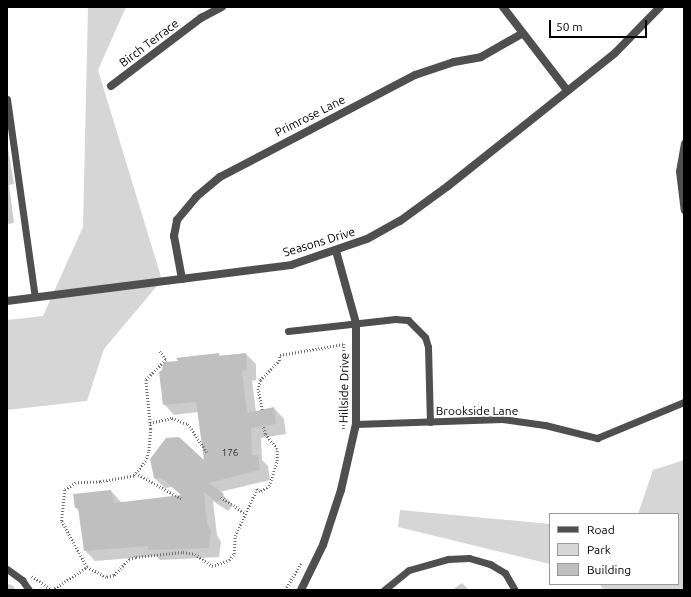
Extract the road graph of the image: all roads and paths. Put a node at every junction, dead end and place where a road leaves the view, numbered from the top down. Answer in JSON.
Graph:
{"nodes":[{"id":1,"x":222,"y":7,"type":"edge"},
{"id":2,"x":503,"y":7,"type":"edge"},
{"id":3,"x":660,"y":7,"type":"edge"},
{"id":4,"x":523,"y":33,"type":"junction"},
{"id":5,"x":111,"y":86,"type":"dead end"},
{"id":6,"x":567,"y":90,"type":"junction"},
{"id":7,"x":7,"y":99,"type":"edge"},
{"id":8,"x":684,"y":143,"type":"edge"},
{"id":9,"x":684,"y":210,"type":"edge"},
{"id":10,"x":336,"y":251,"type":"junction"},
{"id":11,"x":182,"y":279,"type":"junction"},
{"id":12,"x":34,"y":297,"type":"junction"},
{"id":13,"x":7,"y":301,"type":"edge"},
{"id":14,"x":356,"y":323,"type":"junction"},
{"id":15,"x":288,"y":331,"type":"dead end"},
{"id":16,"x":160,"y":350,"type":"dead end"},
{"id":17,"x":344,"y":360,"type":"dead end"},
{"id":18,"x":684,"y":402,"type":"edge"},
{"id":19,"x":345,"y":408,"type":"dead end"},
{"id":20,"x":262,"y":410,"type":"dead end"},
{"id":21,"x":430,"y":422,"type":"junction"},
{"id":22,"x":150,"y":423,"type":"junction"},
{"id":23,"x":356,"y":424,"type":"junction"},
{"id":24,"x":263,"y":426,"type":"dead end"},
{"id":25,"x":343,"y":430,"type":"dead end"},
{"id":26,"x":207,"y":452,"type":"dead end"},
{"id":27,"x":136,"y":473,"type":"junction"},
{"id":28,"x":221,"y":497,"type":"dead end"},
{"id":29,"x":182,"y":499,"type":"dead end"},
{"id":30,"x":245,"y":513,"type":"junction"},
{"id":31,"x":303,"y":560,"type":"dead end"},
{"id":32,"x":87,"y":567,"type":"junction"},
{"id":33,"x":7,"y":568,"type":"edge"},
{"id":34,"x":29,"y":590,"type":"edge"},
{"id":35,"x":52,"y":590,"type":"edge"},
{"id":36,"x":285,"y":590,"type":"edge"},
{"id":37,"x":300,"y":590,"type":"edge"},
{"id":38,"x":384,"y":590,"type":"edge"},
{"id":39,"x":515,"y":590,"type":"edge"}],
"edges":[{"from":1,"to":5,"type":"street","name":"Birch Terrace"},
{"from":2,"to":4,"type":"street"},
{"from":3,"to":6,"type":"street","name":"Seasons Drive"},
{"from":4,"to":6,"type":"street"},
{"from":4,"to":11,"type":"street","name":"Primrose Lane"},
{"from":6,"to":10,"type":"street","name":"Seasons Drive"},
{"from":7,"to":12,"type":"lane"},
{"from":8,"to":9,"type":"lane"},
{"from":10,"to":11,"type":"street","name":"Seasons Drive"},
{"from":10,"to":14,"type":"street","name":"Hillside Drive"},
{"from":11,"to":12,"type":"street","name":"Seasons Drive"},
{"from":12,"to":13,"type":"street","name":"Seasons Drive"},
{"from":14,"to":15,"type":"lane"},
{"from":14,"to":21,"type":"lane"},
{"from":14,"to":23,"type":"street","name":"Hillside Drive"},
{"from":16,"to":22,"type":"path"},
{"from":17,"to":20,"type":"path"},
{"from":18,"to":21,"type":"lane","name":"Brookside Lane"},
{"from":19,"to":25,"type":"path"},
{"from":21,"to":23,"type":"lane","name":"Brookside Lane"},
{"from":22,"to":26,"type":"path"},
{"from":22,"to":27,"type":"path"},
{"from":23,"to":37,"type":"street","name":"Hillside Drive"},
{"from":24,"to":30,"type":"path"},
{"from":27,"to":29,"type":"path"},
{"from":27,"to":32,"type":"path"},
{"from":28,"to":30,"type":"path"},
{"from":30,"to":32,"type":"path"},
{"from":31,"to":36,"type":"path"},
{"from":32,"to":35,"type":"path"},
{"from":33,"to":34,"type":"lane"},
{"from":38,"to":39,"type":"lane"}]}
